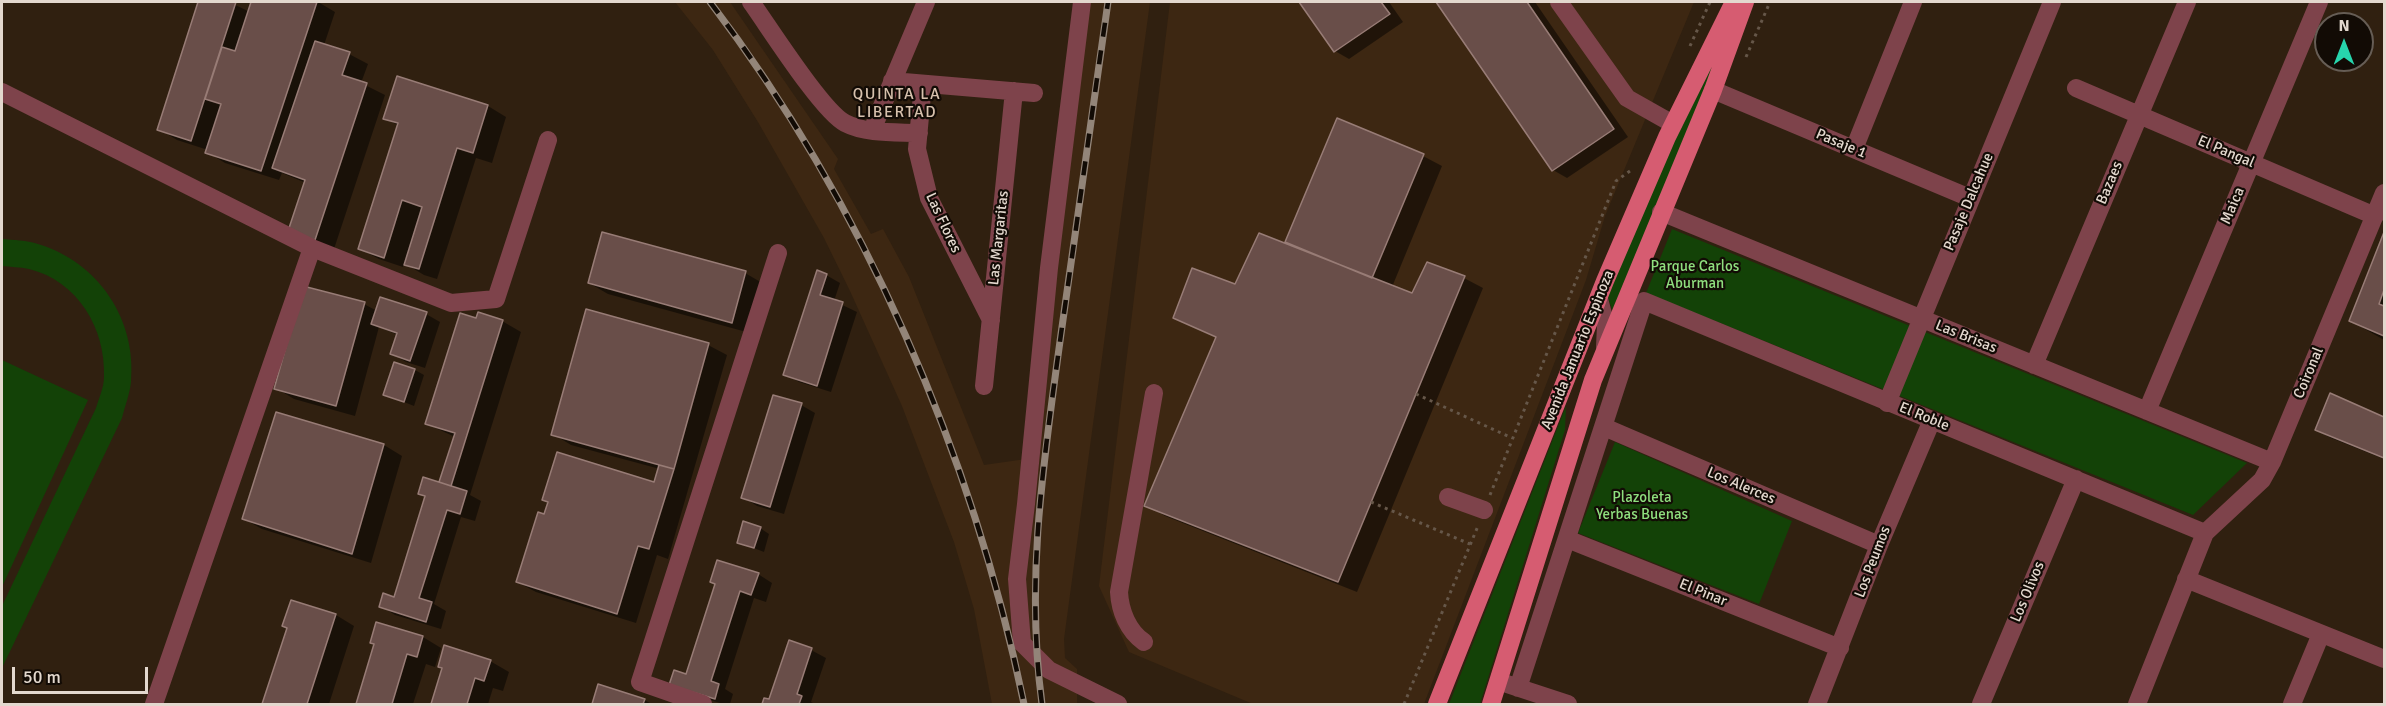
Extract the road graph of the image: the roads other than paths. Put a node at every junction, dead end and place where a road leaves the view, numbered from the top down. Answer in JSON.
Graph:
{"nodes":[{"id":1,"x":751,"y":2,"type":"edge"},
{"id":2,"x":926,"y":2,"type":"edge"},
{"id":3,"x":1082,"y":2,"type":"edge"},
{"id":4,"x":1559,"y":2,"type":"edge"},
{"id":5,"x":1734,"y":2,"type":"edge"},
{"id":6,"x":1745,"y":2,"type":"edge"},
{"id":7,"x":1913,"y":2,"type":"edge"},
{"id":8,"x":2052,"y":2,"type":"edge"},
{"id":9,"x":2187,"y":2,"type":"edge"},
{"id":10,"x":2319,"y":2,"type":"edge"},
{"id":11,"x":892,"y":81,"type":"junction"},
{"id":12,"x":923,"y":84,"type":"junction"},
{"id":13,"x":2076,"y":88,"type":"dead end"},
{"id":14,"x":1713,"y":90,"type":"junction"},
{"id":15,"x":1014,"y":91,"type":"junction"},
{"id":16,"x":2,"y":92,"type":"edge"},
{"id":17,"x":1034,"y":93,"type":"dead end"},
{"id":18,"x":2139,"y":114,"type":"junction"},
{"id":19,"x":1673,"y":124,"type":"junction"},
{"id":20,"x":872,"y":130,"type":"junction"},
{"id":21,"x":918,"y":134,"type":"junction"},
{"id":22,"x":548,"y":140,"type":"dead end"},
{"id":23,"x":1854,"y":149,"type":"junction"},
{"id":24,"x":2251,"y":163,"type":"junction"},
{"id":25,"x":2385,"y":193,"type":"edge"},
{"id":26,"x":1970,"y":198,"type":"junction"},
{"id":27,"x":1661,"y":212,"type":"junction"},
{"id":28,"x":2374,"y":216,"type":"junction"},
{"id":29,"x":312,"y":248,"type":"junction"},
{"id":30,"x":778,"y":253,"type":"dead end"},
{"id":31,"x":1599,"y":299,"type":"junction"},
{"id":32,"x":1920,"y":318,"type":"junction"},
{"id":33,"x":991,"y":320,"type":"junction"},
{"id":34,"x":1605,"y":347,"type":"junction"},
{"id":35,"x":2034,"y":365,"type":"junction"},
{"id":36,"x":984,"y":386,"type":"dead end"},
{"id":37,"x":1154,"y":393,"type":"dead end"},
{"id":38,"x":1887,"y":403,"type":"junction"},
{"id":39,"x":2147,"y":411,"type":"junction"},
{"id":40,"x":1932,"y":420,"type":"junction"},
{"id":41,"x":1604,"y":427,"type":"junction"},
{"id":42,"x":2272,"y":462,"type":"junction"},
{"id":43,"x":2076,"y":479,"type":"junction"},
{"id":44,"x":1448,"y":497,"type":"dead end"},
{"id":45,"x":1484,"y":510,"type":"road end"},
{"id":46,"x":2205,"y":533,"type":"junction"},
{"id":47,"x":1567,"y":538,"type":"junction"},
{"id":48,"x":1879,"y":546,"type":"junction"},
{"id":49,"x":2186,"y":579,"type":"junction"},
{"id":50,"x":2321,"y":634,"type":"junction"},
{"id":51,"x":1144,"y":642,"type":"dead end"},
{"id":52,"x":1840,"y":648,"type":"junction"},
{"id":53,"x":2385,"y":659,"type":"edge"},
{"id":54,"x":1500,"y":682,"type":"junction"},
{"id":55,"x":1518,"y":688,"type":"junction"},
{"id":56,"x":154,"y":705,"type":"edge"},
{"id":57,"x":703,"y":705,"type":"edge"},
{"id":58,"x":1118,"y":705,"type":"edge"},
{"id":59,"x":1437,"y":705,"type":"edge"},
{"id":60,"x":1491,"y":705,"type":"edge"},
{"id":61,"x":1568,"y":705,"type":"edge"},
{"id":62,"x":1817,"y":705,"type":"edge"},
{"id":63,"x":1981,"y":705,"type":"edge"},
{"id":64,"x":2137,"y":705,"type":"edge"},
{"id":65,"x":2292,"y":705,"type":"edge"}],
"edges":[{"from":1,"to":20,"type":"street"},
{"from":2,"to":11,"type":"street"},
{"from":3,"to":58,"type":"street"},
{"from":4,"to":19,"type":"street"},
{"from":5,"to":19,"type":"main road","name":"Avenida Januario Espinoza"},
{"from":6,"to":14,"type":"main road","name":"Avenida Januario Espinoza"},
{"from":7,"to":23,"type":"street"},
{"from":8,"to":26,"type":"street","name":"Pasaje Dalcahue"},
{"from":9,"to":18,"type":"street","name":"Bazaes"},
{"from":10,"to":24,"type":"street","name":"Maica"},
{"from":11,"to":12,"type":"street"},
{"from":11,"to":20,"type":"street"},
{"from":12,"to":15,"type":"street"},
{"from":12,"to":21,"type":"street","name":"Las Flores"},
{"from":13,"to":18,"type":"street","name":"El Pangal"},
{"from":14,"to":23,"type":"street","name":"Pasaje 1"},
{"from":14,"to":27,"type":"main road","name":"Avenida Januario Espinoza"},
{"from":15,"to":17,"type":"street"},
{"from":15,"to":33,"type":"street","name":"Las Margaritas"},
{"from":16,"to":29,"type":"street"},
{"from":18,"to":24,"type":"street","name":"El Pangal"},
{"from":18,"to":35,"type":"street","name":"Bazaes"},
{"from":19,"to":31,"type":"main road","name":"Avenida Januario Espinoza"},
{"from":20,"to":21,"type":"street"},
{"from":21,"to":33,"type":"street","name":"Las Flores"},
{"from":22,"to":29,"type":"street"},
{"from":23,"to":26,"type":"street","name":"Pasaje 1"},
{"from":24,"to":28,"type":"street","name":"El Pangal"},
{"from":24,"to":39,"type":"street","name":"Maica"},
{"from":25,"to":28,"type":"street","name":"Coironal"},
{"from":26,"to":32,"type":"street","name":"Pasaje Dalcahue"},
{"from":27,"to":32,"type":"street","name":"Las Brisas"},
{"from":27,"to":34,"type":"main road","name":"Avenida Januario Espinoza"},
{"from":28,"to":42,"type":"street","name":"Coironal"},
{"from":29,"to":56,"type":"street"},
{"from":30,"to":57,"type":"street"},
{"from":31,"to":34,"type":"street"},
{"from":31,"to":59,"type":"main road","name":"Avenida Januario Espinoza"},
{"from":32,"to":35,"type":"street","name":"Las Brisas"},
{"from":32,"to":38,"type":"street","name":"Pasaje Dalcahue"},
{"from":33,"to":36,"type":"street","name":"Las Margaritas"},
{"from":34,"to":54,"type":"main road","name":"Avenida Januario Espinoza"},
{"from":35,"to":39,"type":"street","name":"Las Brisas"},
{"from":37,"to":51,"type":"street"},
{"from":38,"to":40,"type":"street","name":"El Roble"},
{"from":38,"to":41,"type":"street","name":"El Roble"},
{"from":39,"to":42,"type":"street","name":"Las Brisas"},
{"from":40,"to":43,"type":"street","name":"El Roble"},
{"from":40,"to":48,"type":"street","name":"Los Peumos"},
{"from":41,"to":47,"type":"street"},
{"from":41,"to":48,"type":"street","name":"Los Alerces"},
{"from":42,"to":46,"type":"street","name":"Coironal"},
{"from":43,"to":46,"type":"street","name":"El Roble"},
{"from":43,"to":63,"type":"street","name":"Los Olivos"},
{"from":44,"to":45,"type":"street"},
{"from":46,"to":49,"type":"street"},
{"from":47,"to":52,"type":"street","name":"El Pinar"},
{"from":47,"to":55,"type":"street"},
{"from":48,"to":52,"type":"street","name":"Los Peumos"},
{"from":49,"to":50,"type":"street"},
{"from":49,"to":64,"type":"street"},
{"from":50,"to":53,"type":"street"},
{"from":50,"to":65,"type":"street"},
{"from":52,"to":62,"type":"street","name":"Los Peumos"},
{"from":54,"to":55,"type":"street"},
{"from":54,"to":60,"type":"main road","name":"Avenida Januario Espinoza"},
{"from":55,"to":61,"type":"street"}]}
